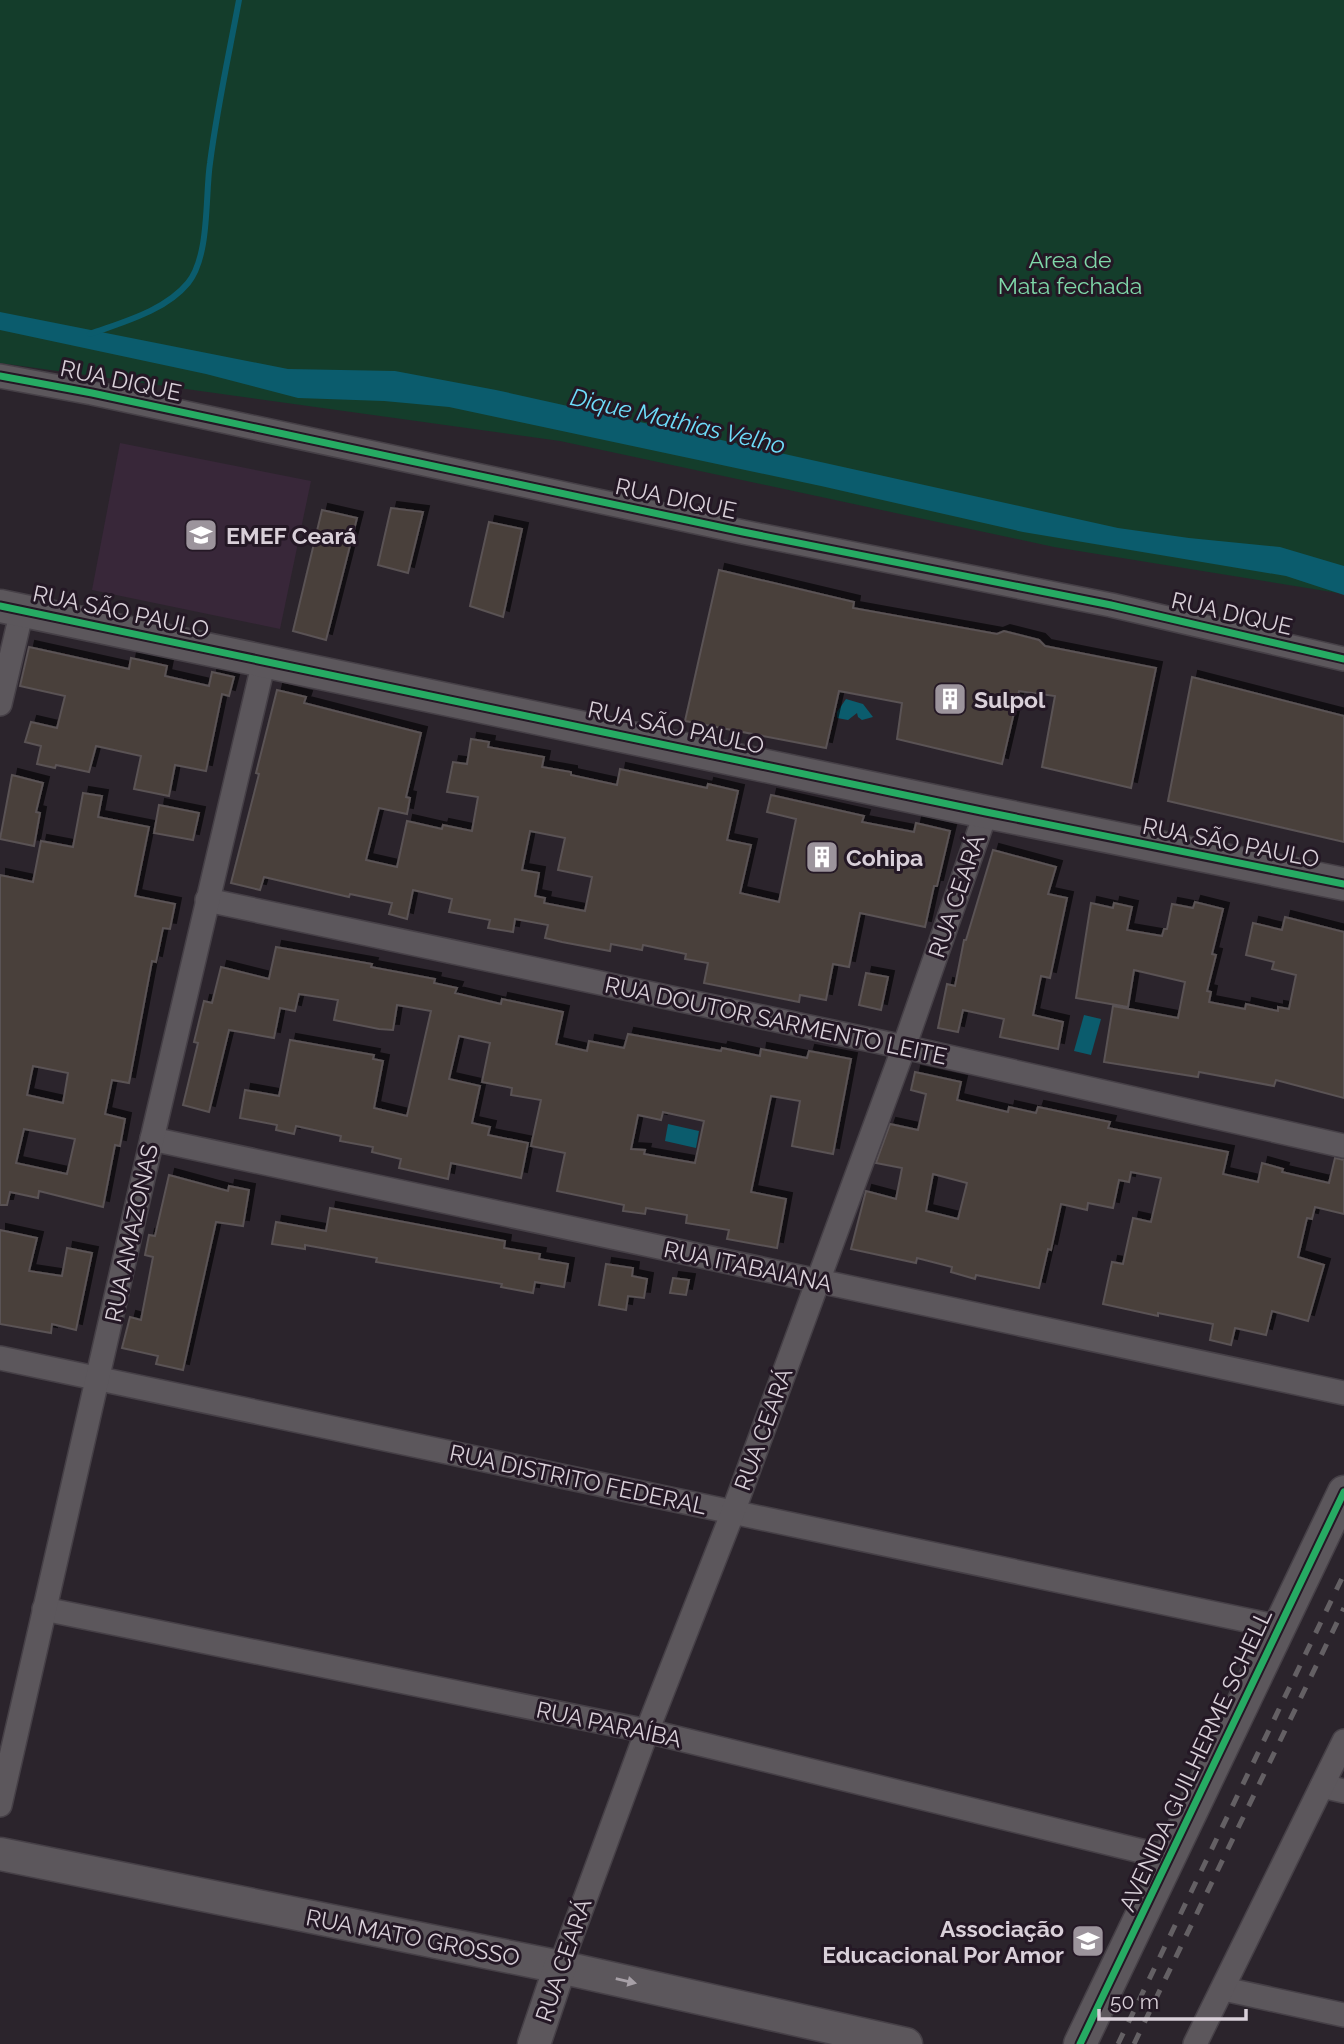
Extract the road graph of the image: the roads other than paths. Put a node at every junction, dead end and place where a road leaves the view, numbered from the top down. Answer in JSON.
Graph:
{"nodes":[{"id":1,"x":0,"y":376,"type":"edge"},
{"id":2,"x":11,"y":608,"type":"edge"},
{"id":3,"x":1344,"y":659,"type":"edge"},
{"id":4,"x":264,"y":661,"type":"junction"},
{"id":5,"x":0,"y":704,"type":"edge"},
{"id":6,"x":986,"y":812,"type":"junction"},
{"id":7,"x":1344,"y":884,"type":"edge"},
{"id":8,"x":207,"y":900,"type":"junction"},
{"id":9,"x":904,"y":1047,"type":"junction"},
{"id":10,"x":152,"y":1139,"type":"junction"},
{"id":11,"x":1344,"y":1146,"type":"edge"},
{"id":12,"x":817,"y":1281,"type":"junction"},
{"id":13,"x":0,"y":1358,"type":"edge"},
{"id":14,"x":99,"y":1378,"type":"junction"},
{"id":15,"x":1344,"y":1393,"type":"edge"},
{"id":16,"x":1344,"y":1492,"type":"edge"},
{"id":17,"x":733,"y":1511,"type":"junction"},
{"id":18,"x":44,"y":1609,"type":"junction"},
{"id":19,"x":1279,"y":1627,"type":"junction"},
{"id":20,"x":647,"y":1731,"type":"junction"},
{"id":21,"x":1344,"y":1741,"type":"edge"},
{"id":22,"x":1333,"y":1788,"type":"edge"},
{"id":23,"x":0,"y":1805,"type":"edge"},
{"id":24,"x":0,"y":1854,"type":"edge"},
{"id":25,"x":1170,"y":1858,"type":"junction"},
{"id":26,"x":560,"y":1966,"type":"junction"},
{"id":27,"x":1224,"y":1989,"type":"junction"},
{"id":28,"x":1344,"y":2015,"type":"edge"},
{"id":29,"x":534,"y":2044,"type":"edge"},
{"id":30,"x":906,"y":2044,"type":"edge"},
{"id":31,"x":1080,"y":2044,"type":"edge"},
{"id":32,"x":1195,"y":2044,"type":"edge"}],
"edges":[{"from":1,"to":3,"type":"street","name":"RUA DIQUE"},
{"from":2,"to":4,"type":"street","name":"RUA SÃO PAULO"},
{"from":2,"to":5,"type":"street"},
{"from":4,"to":6,"type":"street","name":"RUA SÃO PAULO"},
{"from":4,"to":8,"type":"street","name":"RUA AMAZONAS"},
{"from":6,"to":7,"type":"street","name":"RUA SÃO PAULO"},
{"from":6,"to":9,"type":"street","name":"RUA CEARÁ"},
{"from":8,"to":9,"type":"street","name":"RUA DOUTOR SARMENTO LEITE"},
{"from":8,"to":10,"type":"street","name":"RUA AMAZONAS"},
{"from":9,"to":11,"type":"street","name":"RUA DOUTOR SARMENTO LEITE"},
{"from":9,"to":12,"type":"street","name":"RUA CEARÁ"},
{"from":10,"to":12,"type":"street","name":"RUA ITABAIANA"},
{"from":10,"to":14,"type":"street","name":"RUA AMAZONAS"},
{"from":12,"to":15,"type":"street","name":"RUA ITABAIANA"},
{"from":12,"to":17,"type":"street","name":"RUA CEARÁ"},
{"from":13,"to":14,"type":"street","name":"RUA DISTRITO FEDERAL"},
{"from":14,"to":17,"type":"street","name":"RUA DISTRITO FEDERAL"},
{"from":14,"to":18,"type":"street","name":"RUA AMAZONAS"},
{"from":16,"to":19,"type":"street","name":"AVENIDA GUILHERME SCHELL"},
{"from":17,"to":19,"type":"street","name":"RUA DISTRITO FEDERAL"},
{"from":17,"to":20,"type":"street","name":"RUA CEARÁ"},
{"from":18,"to":20,"type":"street","name":"RUA PARAÍBA"},
{"from":18,"to":23,"type":"street","name":"RUA AMAZONAS"},
{"from":19,"to":25,"type":"street","name":"AVENIDA GUILHERME SCHELL"},
{"from":20,"to":25,"type":"street","name":"RUA PARAÍBA"},
{"from":20,"to":26,"type":"street","name":"RUA CEARÁ"},
{"from":21,"to":22,"type":"street"},
{"from":22,"to":27,"type":"street"},
{"from":24,"to":26,"type":"street","name":"RUA MATO GROSSO"},
{"from":25,"to":31,"type":"street","name":"AVENIDA GUILHERME SCHELL"},
{"from":26,"to":29,"type":"street","name":"RUA CEARÁ"},
{"from":26,"to":30,"type":"street","name":"RUA MATO GROSSO","one_way":true},
{"from":27,"to":28,"type":"street"},
{"from":27,"to":32,"type":"street"}]}
